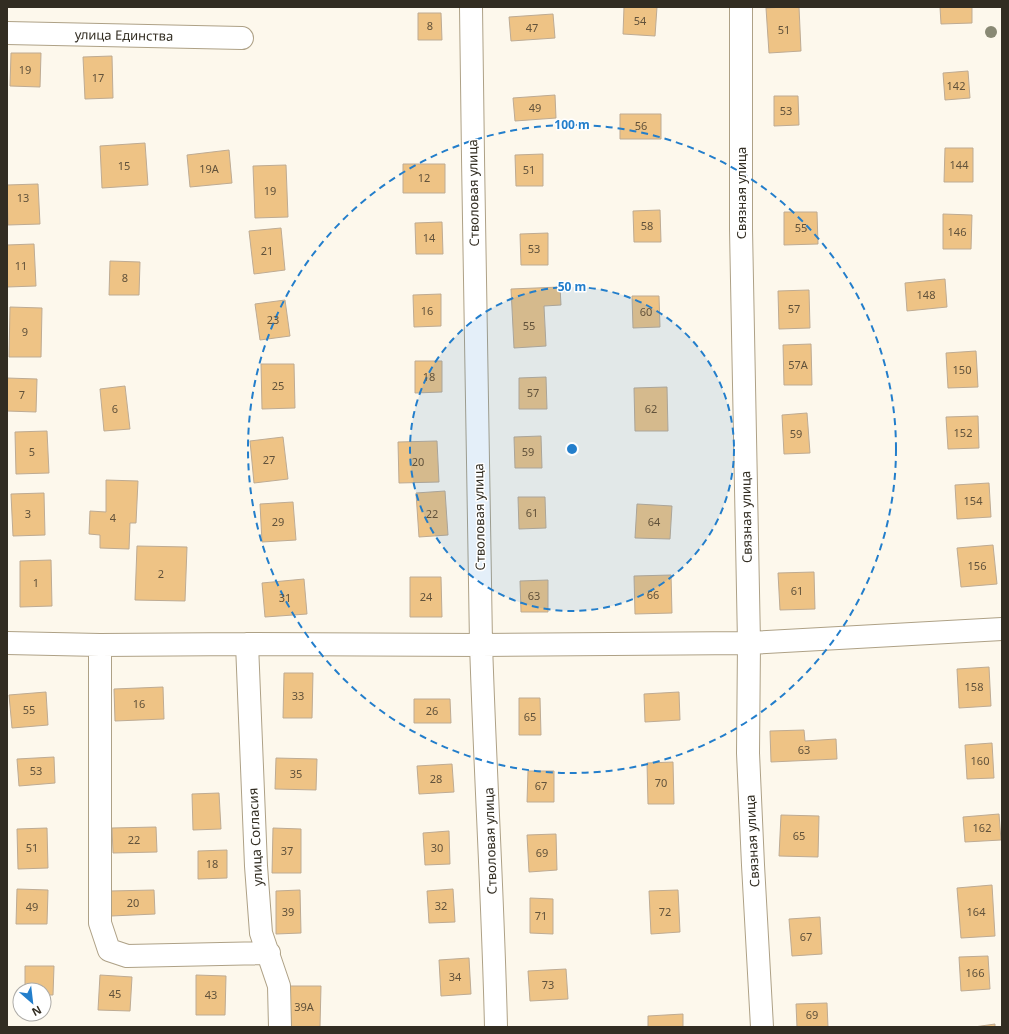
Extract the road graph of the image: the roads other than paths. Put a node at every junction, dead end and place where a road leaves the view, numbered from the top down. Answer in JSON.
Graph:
{"nodes":[{"id":1,"x":471,"y":7,"type":"edge"},
{"id":2,"x":741,"y":7,"type":"edge"},
{"id":3,"x":7,"y":33,"type":"edge"},
{"id":4,"x":242,"y":38,"type":"dead end"},
{"id":5,"x":1002,"y":629,"type":"edge"},
{"id":6,"x":7,"y":643,"type":"edge"},
{"id":7,"x":749,"y":643,"type":"junction"},
{"id":8,"x":247,"y":644,"type":"junction"},
{"id":9,"x":100,"y":645,"type":"junction"},
{"id":10,"x":481,"y":645,"type":"junction"},
{"id":11,"x":269,"y":953,"type":"junction"},
{"id":12,"x":280,"y":1027,"type":"edge"},
{"id":13,"x":496,"y":1027,"type":"edge"},
{"id":14,"x":762,"y":1027,"type":"edge"}],
"edges":[{"from":1,"to":10,"type":"street","name":"Стволовая улица"},
{"from":2,"to":7,"type":"street","name":"Связная улица"},
{"from":3,"to":4,"type":"street","name":"улица Единства"},
{"from":5,"to":7,"type":"street"},
{"from":6,"to":9,"type":"street"},
{"from":7,"to":10,"type":"street"},
{"from":7,"to":14,"type":"street","name":"Связная улица"},
{"from":8,"to":9,"type":"street"},
{"from":8,"to":10,"type":"street"},
{"from":8,"to":11,"type":"street","name":"улица Согласия"},
{"from":9,"to":11,"type":"street"},
{"from":10,"to":13,"type":"street","name":"Стволовая улица"},
{"from":11,"to":12,"type":"street","name":"улица Согласия"}]}
